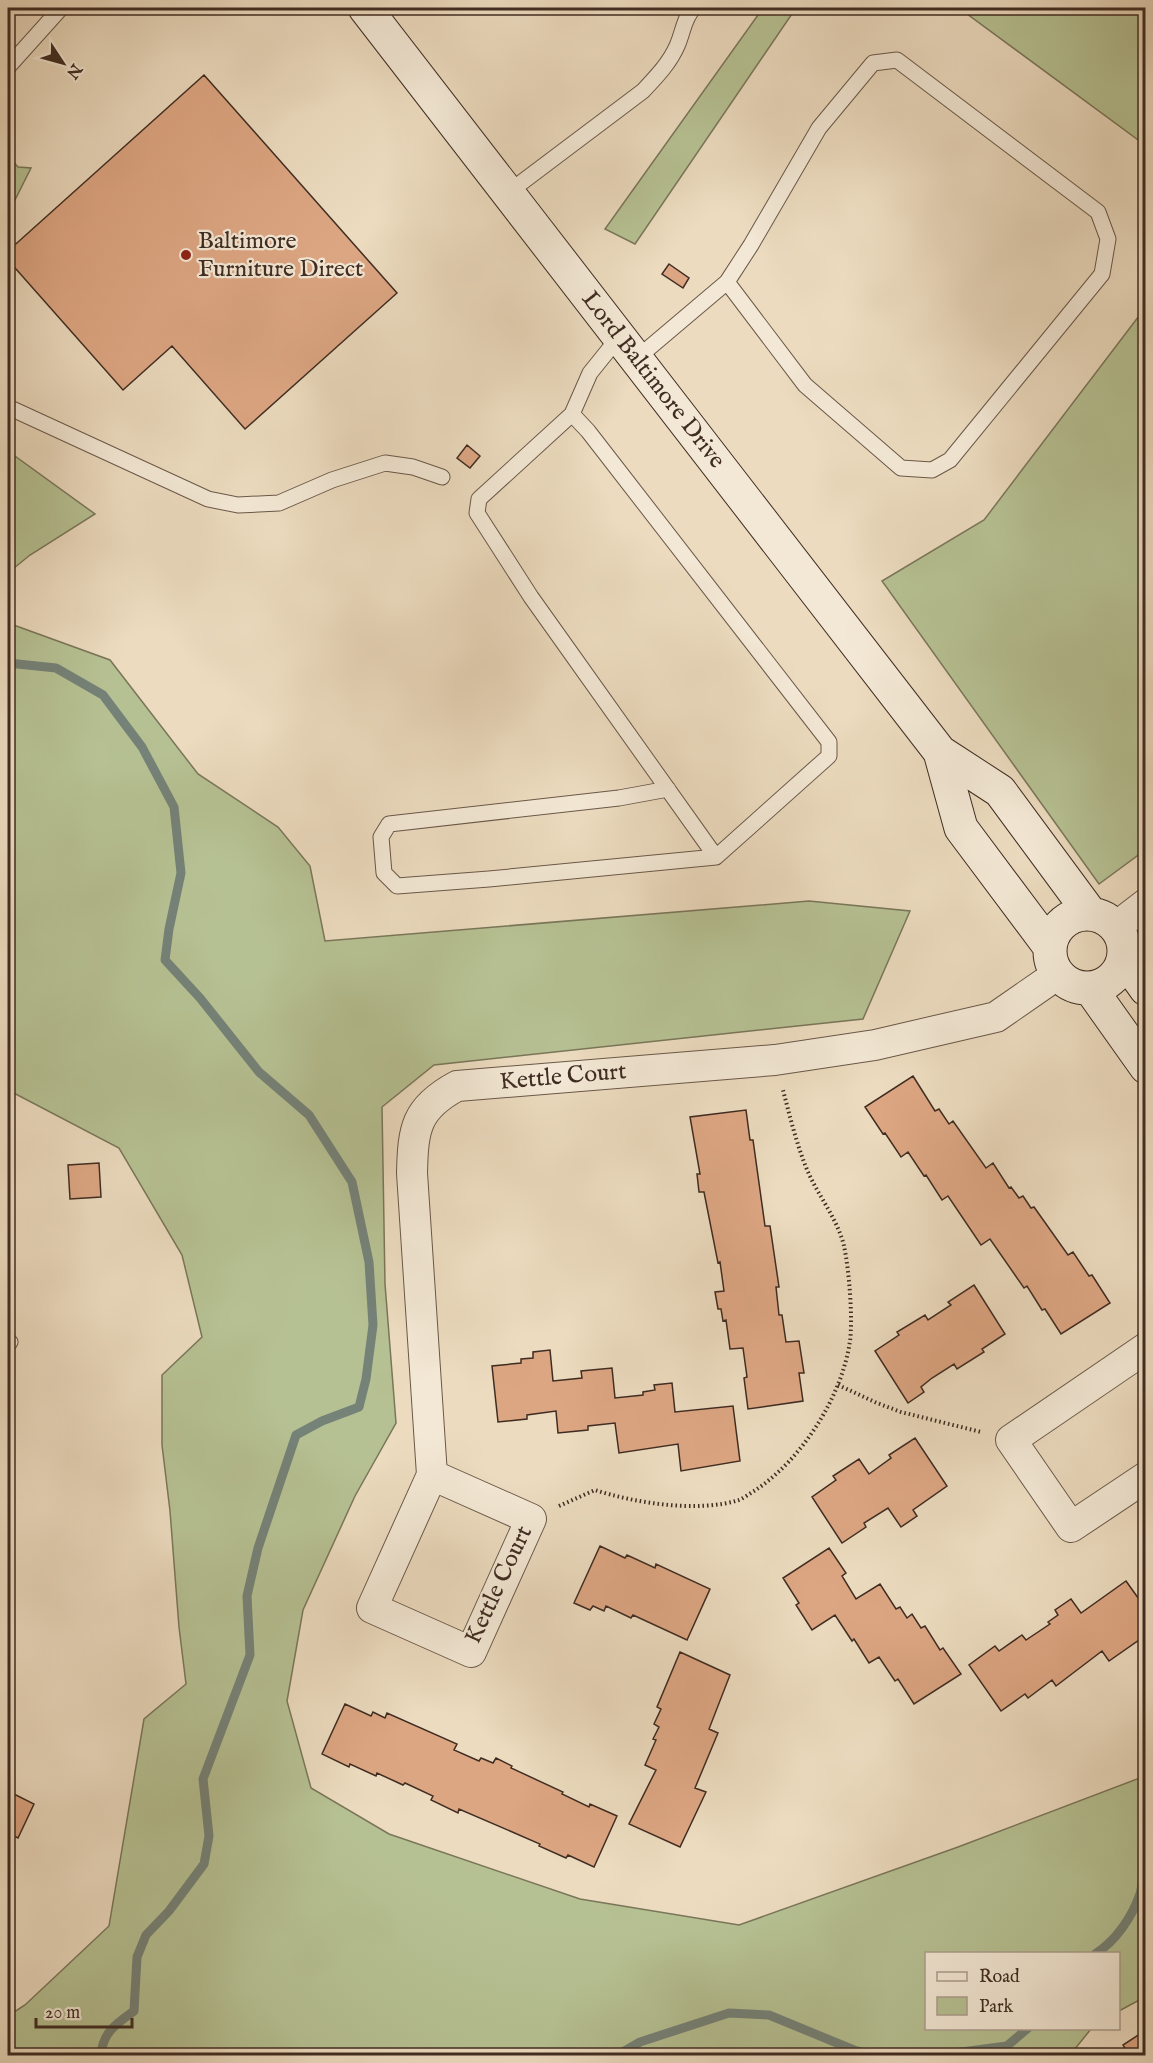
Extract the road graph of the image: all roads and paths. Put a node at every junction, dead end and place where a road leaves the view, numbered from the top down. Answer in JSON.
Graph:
{"nodes":[{"id":1,"x":61,"y":8,"type":"edge"},
{"id":2,"x":365,"y":8,"type":"edge"},
{"id":3,"x":694,"y":8,"type":"edge"},
{"id":4,"x":8,"y":68,"type":"edge"},
{"id":5,"x":509,"y":192,"type":"junction"},
{"id":6,"x":727,"y":282,"type":"junction"},
{"id":7,"x":628,"y":348,"type":"junction"},
{"id":8,"x":8,"y":407,"type":"edge"},
{"id":9,"x":572,"y":414,"type":"junction"},
{"id":10,"x":442,"y":477,"type":"dead end"},
{"id":11,"x":940,"y":752,"type":"junction"},
{"id":12,"x":668,"y":789,"type":"junction"},
{"id":13,"x":716,"y":857,"type":"junction"},
{"id":14,"x":1146,"y":904,"type":"edge"},
{"id":15,"x":1103,"y":920,"type":"junction"},
{"id":16,"x":1124,"y":958,"type":"junction"},
{"id":17,"x":1054,"y":960,"type":"junction"},
{"id":18,"x":1090,"y":988,"type":"junction"},
{"id":19,"x":1146,"y":989,"type":"edge"},
{"id":20,"x":775,"y":1060,"type":"junction"},
{"id":21,"x":1146,"y":1067,"type":"edge"},
{"id":22,"x":1146,"y":1348,"type":"edge"},
{"id":23,"x":838,"y":1385,"type":"junction"},
{"id":24,"x":1011,"y":1440,"type":"junction"},
{"id":25,"x":432,"y":1474,"type":"junction"},
{"id":26,"x":1146,"y":1477,"type":"edge"},
{"id":27,"x":531,"y":1519,"type":"junction"}],
"edges":[{"from":1,"to":4,"type":"lane"},
{"from":2,"to":5,"type":"main road","name":"Lord Baltimore Drive"},
{"from":3,"to":5,"type":"lane"},
{"from":5,"to":7,"type":"main road","name":"Lord Baltimore Drive"},
{"from":6,"to":6,"type":"lane"},
{"from":6,"to":7,"type":"lane"},
{"from":7,"to":9,"type":"lane"},
{"from":7,"to":11,"type":"main road","name":"Lord Baltimore Drive"},
{"from":8,"to":10,"type":"lane"},
{"from":9,"to":12,"type":"lane"},
{"from":9,"to":13,"type":"lane"},
{"from":11,"to":15,"type":"main road","name":"Lord Baltimore Drive"},
{"from":11,"to":17,"type":"main road","name":"Lord Baltimore Drive"},
{"from":12,"to":13,"type":"lane"},
{"from":12,"to":13,"type":"lane"},
{"from":14,"to":15,"type":"street"},
{"from":15,"to":16,"type":"main road","name":"Lord Baltimore Drive"},
{"from":15,"to":17,"type":"main road"},
{"from":16,"to":18,"type":"main road"},
{"from":16,"to":19,"type":"main road","name":"Lord Baltimore Drive"},
{"from":17,"to":18,"type":"main road","name":"Lord Baltimore Drive"},
{"from":17,"to":20,"type":"street","name":"Kettle Court"},
{"from":18,"to":21,"type":"main road"},
{"from":20,"to":23,"type":"path"},
{"from":20,"to":25,"type":"street","name":"Kettle Court"},
{"from":22,"to":24,"type":"street"},
{"from":23,"to":24,"type":"path"},
{"from":23,"to":27,"type":"path"},
{"from":24,"to":26,"type":"street"},
{"from":25,"to":27,"type":"street","name":"Kettle Court"},
{"from":25,"to":27,"type":"street","name":"Kettle Court"}]}
